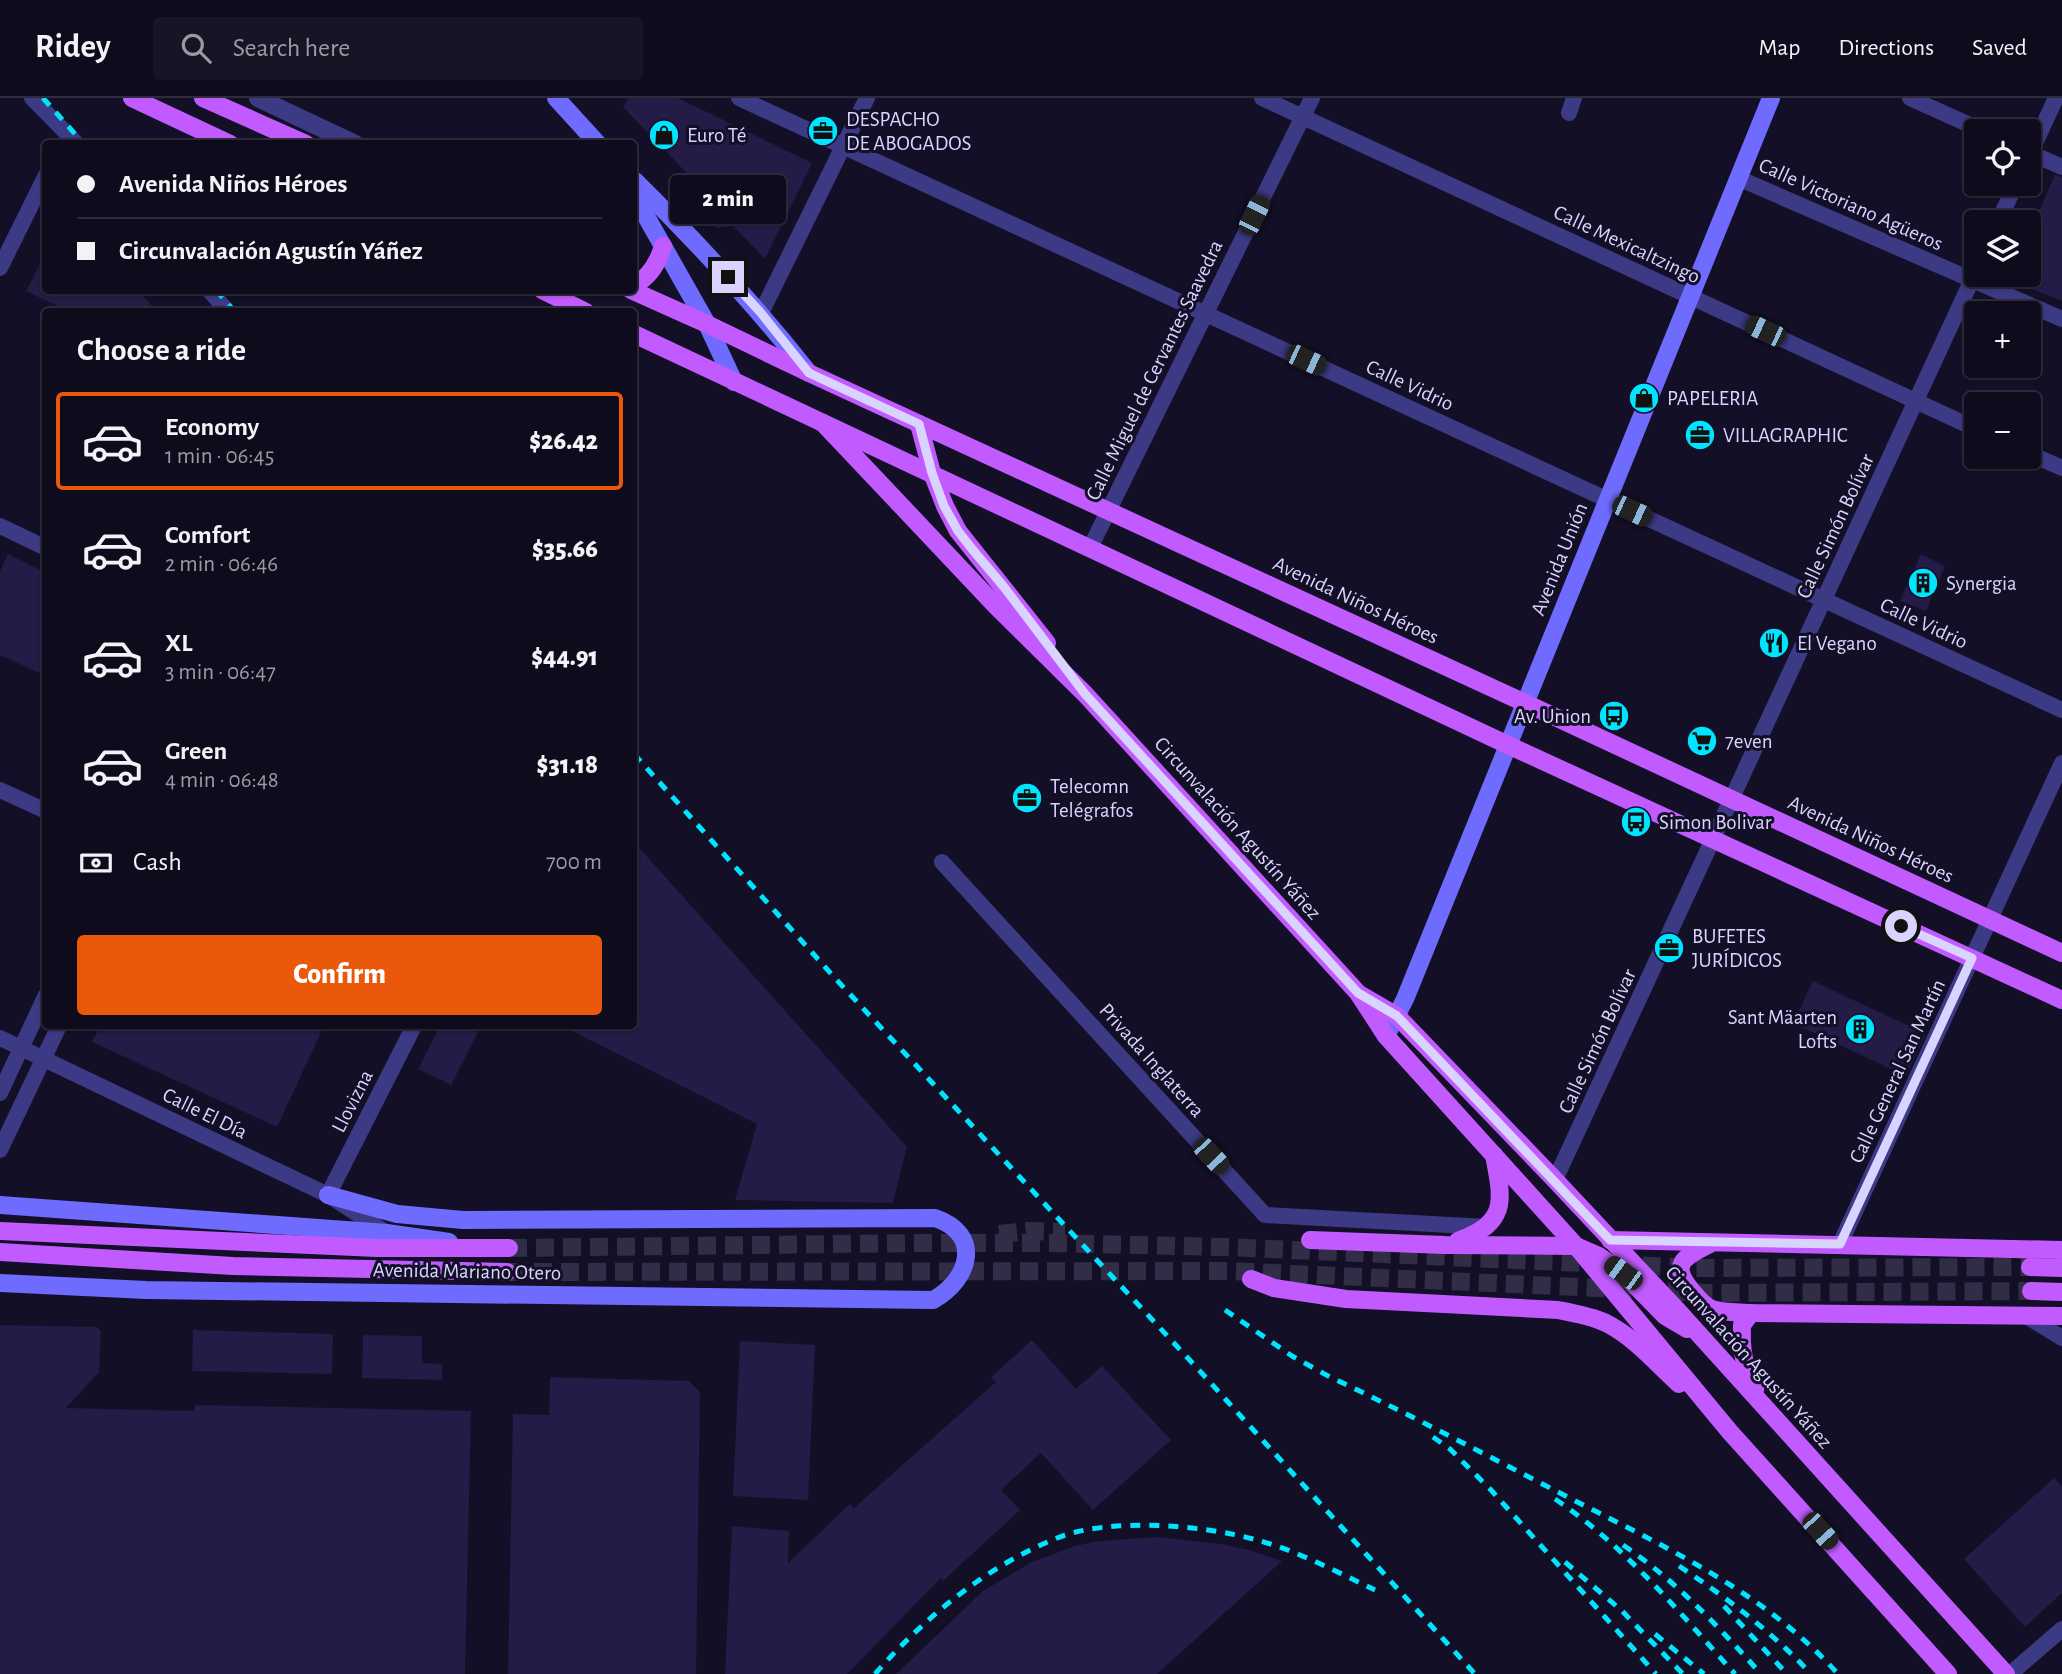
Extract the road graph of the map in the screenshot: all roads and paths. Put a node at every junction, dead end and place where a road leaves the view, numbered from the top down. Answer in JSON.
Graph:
{"nodes":[{"id":1,"x":32,"y":98,"type":"edge"},
{"id":2,"x":132,"y":98,"type":"edge"},
{"id":3,"x":203,"y":98,"type":"edge"},
{"id":4,"x":258,"y":98,"type":"edge"},
{"id":5,"x":556,"y":98,"type":"edge"},
{"id":6,"x":739,"y":98,"type":"edge"},
{"id":7,"x":867,"y":98,"type":"edge"},
{"id":8,"x":1262,"y":98,"type":"edge"},
{"id":9,"x":1312,"y":98,"type":"edge"},
{"id":10,"x":1771,"y":98,"type":"edge"},
{"id":11,"x":1910,"y":98,"type":"edge"},
{"id":12,"x":2056,"y":98,"type":"edge"},
{"id":13,"x":1302,"y":117,"type":"junction"},
{"id":14,"x":1964,"y":122,"type":"edge"},
{"id":15,"x":2041,"y":129,"type":"edge"},
{"id":16,"x":68,"y":140,"type":"edge"},
{"id":17,"x":221,"y":140,"type":"edge"},
{"id":18,"x":297,"y":140,"type":"edge"},
{"id":19,"x":347,"y":140,"type":"edge"},
{"id":20,"x":594,"y":140,"type":"edge"},
{"id":21,"x":844,"y":146,"type":"junction"},
{"id":22,"x":2041,"y":159,"type":"edge"},
{"id":23,"x":2062,"y":167,"type":"edge"},
{"id":24,"x":1738,"y":178,"type":"junction"},
{"id":25,"x":42,"y":182,"type":"edge"},
{"id":26,"x":637,"y":183,"type":"edge"},
{"id":27,"x":637,"y":200,"type":"edge"},
{"id":28,"x":663,"y":246,"type":"junction"},
{"id":29,"x":0,"y":268,"type":"edge"},
{"id":30,"x":1964,"y":271,"type":"edge"},
{"id":31,"x":637,"y":283,"type":"edge"},
{"id":32,"x":1968,"y":287,"type":"edge"},
{"id":33,"x":1998,"y":287,"type":"edge"},
{"id":34,"x":637,"y":293,"type":"edge"},
{"id":35,"x":212,"y":294,"type":"edge"},
{"id":36,"x":550,"y":294,"type":"edge"},
{"id":37,"x":1690,"y":297,"type":"junction"},
{"id":38,"x":225,"y":308,"type":"edge"},
{"id":39,"x":578,"y":308,"type":"edge"},
{"id":40,"x":761,"y":313,"type":"junction"},
{"id":41,"x":1205,"y":313,"type":"junction"},
{"id":42,"x":2062,"y":319,"type":"edge"},
{"id":43,"x":707,"y":324,"type":"junction"},
{"id":44,"x":637,"y":335,"type":"edge"},
{"id":45,"x":809,"y":373,"type":"junction"},
{"id":46,"x":734,"y":382,"type":"junction"},
{"id":47,"x":1915,"y":401,"type":"junction"},
{"id":48,"x":823,"y":423,"type":"junction"},
{"id":49,"x":1964,"y":423,"type":"edge"},
{"id":50,"x":919,"y":424,"type":"junction"},
{"id":51,"x":2041,"y":459,"type":"edge"},
{"id":52,"x":2062,"y":468,"type":"edge"},
{"id":53,"x":932,"y":473,"type":"junction"},
{"id":54,"x":1608,"y":499,"type":"junction"},
{"id":55,"x":1108,"y":511,"type":"junction"},
{"id":56,"x":0,"y":526,"type":"edge"},
{"id":57,"x":42,"y":546,"type":"edge"},
{"id":58,"x":1090,"y":548,"type":"junction"},
{"id":59,"x":1824,"y":599,"type":"junction"},
{"id":60,"x":1085,"y":694,"type":"junction"},
{"id":61,"x":1525,"y":703,"type":"junction"},
{"id":62,"x":2062,"y":710,"type":"edge"},
{"id":63,"x":1508,"y":745,"type":"junction"},
{"id":64,"x":2062,"y":763,"type":"edge"},
{"id":65,"x":0,"y":790,"type":"edge"},
{"id":66,"x":1732,"y":799,"type":"junction"},
{"id":67,"x":42,"y":809,"type":"edge"},
{"id":68,"x":1713,"y":839,"type":"junction"},
{"id":69,"x":942,"y":862,"type":"dead end"},
{"id":70,"x":1990,"y":919,"type":"junction"},
{"id":71,"x":2062,"y":953,"type":"edge"},
{"id":72,"x":1972,"y":958,"type":"junction"},
{"id":73,"x":1358,"y":993,"type":"junction"},
{"id":74,"x":2062,"y":1000,"type":"edge"},
{"id":75,"x":42,"y":1003,"type":"edge"},
{"id":76,"x":1397,"y":1016,"type":"junction"},
{"id":77,"x":58,"y":1029,"type":"edge"},
{"id":78,"x":412,"y":1029,"type":"edge"},
{"id":79,"x":1386,"y":1036,"type":"junction"},
{"id":80,"x":0,"y":1038,"type":"edge"},
{"id":81,"x":21,"y":1048,"type":"junction"},
{"id":82,"x":43,"y":1058,"type":"junction"},
{"id":83,"x":0,"y":1093,"type":"edge"},
{"id":84,"x":0,"y":1150,"type":"edge"},
{"id":85,"x":1494,"y":1155,"type":"junction"},
{"id":86,"x":1555,"y":1180,"type":"junction"},
{"id":87,"x":328,"y":1195,"type":"junction"},
{"id":88,"x":0,"y":1205,"type":"edge"},
{"id":89,"x":1487,"y":1227,"type":"junction"},
{"id":90,"x":0,"y":1231,"type":"edge"},
{"id":91,"x":387,"y":1233,"type":"junction"},
{"id":92,"x":1310,"y":1240,"type":"dead end"},
{"id":93,"x":1610,"y":1240,"type":"junction"},
{"id":94,"x":1715,"y":1242,"type":"junction"},
{"id":95,"x":1840,"y":1244,"type":"junction"},
{"id":96,"x":1444,"y":1245,"type":"junction"},
{"id":97,"x":1576,"y":1246,"type":"junction"},
{"id":98,"x":2062,"y":1250,"type":"edge"},
{"id":99,"x":0,"y":1252,"type":"edge"},
{"id":100,"x":2030,"y":1267,"type":"tunnel mouth"},
{"id":101,"x":2062,"y":1268,"type":"edge"},
{"id":102,"x":507,"y":1272,"type":"tunnel mouth"},
{"id":103,"x":1251,"y":1279,"type":"dead end"},
{"id":104,"x":0,"y":1283,"type":"edge"},
{"id":105,"x":2031,"y":1291,"type":"tunnel mouth"},
{"id":106,"x":2062,"y":1292,"type":"edge"},
{"id":107,"x":1751,"y":1313,"type":"junction"},
{"id":108,"x":2026,"y":1316,"type":"junction"},
{"id":109,"x":2062,"y":1316,"type":"edge"},
{"id":110,"x":1702,"y":1338,"type":"junction"},
{"id":111,"x":2062,"y":1338,"type":"edge"},
{"id":112,"x":1730,"y":1432,"type":"junction"},
{"id":113,"x":1789,"y":1434,"type":"junction"},
{"id":114,"x":2062,"y":1629,"type":"edge"},
{"id":115,"x":1948,"y":1674,"type":"edge"},
{"id":116,"x":2008,"y":1674,"type":"edge"}],
"edges":[{"from":1,"to":16,"type":"street"},
{"from":2,"to":17,"type":"main road"},
{"from":3,"to":18,"type":"main road"},
{"from":4,"to":19,"type":"street"},
{"from":5,"to":20,"type":"main road"},
{"from":6,"to":21,"type":"street","name":"Calle Vidrio"},
{"from":7,"to":21,"type":"street"},
{"from":8,"to":13,"type":"street","name":"Calle Mexicaltzingo"},
{"from":9,"to":13,"type":"street","name":"Calle Miguel de Cervantes Saavedra"},
{"from":10,"to":24,"type":"main road","name":"Avenida Unión"},
{"from":11,"to":14,"type":"street"},
{"from":12,"to":15,"type":"street"},
{"from":13,"to":37,"type":"street","name":"Calle Mexicaltzingo"},
{"from":13,"to":41,"type":"street","name":"Calle Miguel de Cervantes Saavedra"},
{"from":21,"to":40,"type":"street"},
{"from":21,"to":41,"type":"street","name":"Calle Vidrio"},
{"from":22,"to":23,"type":"street"},
{"from":24,"to":30,"type":"street","name":"Calle Victoriano Agüeros"},
{"from":24,"to":37,"type":"main road","name":"Avenida Unión"},
{"from":25,"to":29,"type":"street"},
{"from":26,"to":40,"type":"main road"},
{"from":27,"to":28,"type":"main road"},
{"from":28,"to":31,"type":"main road"},
{"from":28,"to":43,"type":"main road"},
{"from":32,"to":47,"type":"street","name":"Calle Simón Bolívar"},
{"from":33,"to":42,"type":"street","name":"Calle Victoriano Agüeros"},
{"from":34,"to":43,"type":"main road","name":"Avenida Niños Héroes"},
{"from":35,"to":38,"type":"street"},
{"from":36,"to":39,"type":"main road"},
{"from":37,"to":47,"type":"street","name":"Calle Mexicaltzingo"},
{"from":37,"to":54,"type":"main road","name":"Avenida Unión"},
{"from":40,"to":45,"type":"main road"},
{"from":41,"to":54,"type":"street","name":"Calle Vidrio"},
{"from":41,"to":55,"type":"street","name":"Calle Miguel de Cervantes Saavedra"},
{"from":43,"to":45,"type":"main road","name":"Avenida Niños Héroes"},
{"from":43,"to":46,"type":"main road"},
{"from":44,"to":46,"type":"main road"},
{"from":45,"to":50,"type":"main road","name":"Avenida Niños Héroes"},
{"from":46,"to":48,"type":"main road"},
{"from":47,"to":49,"type":"street","name":"Calle Mexicaltzingo"},
{"from":47,"to":59,"type":"street","name":"Calle Simón Bolívar"},
{"from":48,"to":53,"type":"main road"},
{"from":48,"to":60,"type":"main road","name":"Circunvalación Agustín Yáñez"},
{"from":50,"to":53,"type":"main road","name":"Circunvalación Agustín Yáñez"},
{"from":50,"to":55,"type":"main road","name":"Avenida Niños Héroes"},
{"from":51,"to":52,"type":"street"},
{"from":53,"to":58,"type":"main road"},
{"from":53,"to":60,"type":"main road","name":"Circunvalación Agustín Yáñez"},
{"from":54,"to":59,"type":"street","name":"Calle Vidrio"},
{"from":54,"to":61,"type":"main road","name":"Avenida Unión"},
{"from":55,"to":58,"type":"street","name":"Calle Miguel de Cervantes Saavedra"},
{"from":55,"to":61,"type":"main road","name":"Avenida Niños Héroes"},
{"from":56,"to":57,"type":"street"},
{"from":58,"to":63,"type":"main road"},
{"from":59,"to":62,"type":"street","name":"Calle Vidrio"},
{"from":59,"to":66,"type":"street","name":"Calle Simón Bolívar"},
{"from":60,"to":73,"type":"main road","name":"Circunvalación Agustín Yáñez"},
{"from":61,"to":63,"type":"main road","name":"Avenida Unión"},
{"from":61,"to":66,"type":"main road","name":"Avenida Niños Héroes"},
{"from":63,"to":68,"type":"main road"},
{"from":63,"to":76,"type":"main road","name":"Avenida Unión"},
{"from":64,"to":70,"type":"street","name":"Calle General San Martín"},
{"from":65,"to":67,"type":"street"},
{"from":66,"to":68,"type":"street","name":"Calle Simón Bolívar"},
{"from":66,"to":70,"type":"main road","name":"Avenida Niños Héroes"},
{"from":68,"to":72,"type":"main road"},
{"from":68,"to":86,"type":"street","name":"Calle Simón Bolívar"},
{"from":69,"to":89,"type":"street","name":"Privada Inglaterra"},
{"from":70,"to":71,"type":"main road","name":"Avenida Niños Héroes"},
{"from":70,"to":72,"type":"street","name":"Calle General San Martín"},
{"from":72,"to":74,"type":"main road"},
{"from":72,"to":95,"type":"street","name":"Calle General San Martín"},
{"from":73,"to":76,"type":"main road","name":"Circunvalación Agustín Yáñez"},
{"from":73,"to":79,"type":"main road","name":"Circunvalación Agustín Yáñez"},
{"from":75,"to":81,"type":"street"},
{"from":76,"to":79,"type":"main road","name":"Avenida Unión"},
{"from":76,"to":86,"type":"main road","name":"Circunvalación Agustín Yáñez"},
{"from":77,"to":82,"type":"street"},
{"from":78,"to":87,"type":"street","name":"Llovizna"},
{"from":79,"to":85,"type":"main road","name":"Circunvalación Agustín Yáñez"},
{"from":80,"to":81,"type":"street","name":"Calle El Día"},
{"from":81,"to":82,"type":"street","name":"Calle El Día"},
{"from":81,"to":83,"type":"street"},
{"from":82,"to":84,"type":"street"},
{"from":82,"to":87,"type":"street","name":"Calle El Día"},
{"from":85,"to":89,"type":"main road"},
{"from":85,"to":97,"type":"main road","name":"Circunvalación Agustín Yáñez"},
{"from":86,"to":93,"type":"main road","name":"Circunvalación Agustín Yáñez"},
{"from":87,"to":91,"type":"street","name":"Calle El Día"},
{"from":87,"to":104,"type":"main road","name":"Avenida Mariano Otero"},
{"from":88,"to":91,"type":"main road","name":"Avenida Mariano Otero"},
{"from":89,"to":96,"type":"main road"},
{"from":90,"to":91,"type":"main road","name":"Avenida Mariano Otero"},
{"from":92,"to":96,"type":"main road"},
{"from":93,"to":94,"type":"main road"},
{"from":93,"to":110,"type":"main road","name":"Circunvalación Agustín Yáñez"},
{"from":94,"to":95,"type":"main road"},
{"from":94,"to":107,"type":"main road"},
{"from":95,"to":98,"type":"main road"},
{"from":96,"to":97,"type":"main road"},
{"from":97,"to":110,"type":"main road"},
{"from":97,"to":112,"type":"main road","name":"Circunvalación Agustín Yáñez"},
{"from":99,"to":102,"type":"main road","name":"Avenida Mariano Otero"},
{"from":100,"to":101,"type":"main road"},
{"from":103,"to":112,"type":"main road"},
{"from":105,"to":106,"type":"main road"},
{"from":107,"to":108,"type":"main road"},
{"from":107,"to":113,"type":"main road"},
{"from":108,"to":109,"type":"main road"},
{"from":108,"to":111,"type":"street"},
{"from":110,"to":113,"type":"main road","name":"Circunvalación Agustín Yáñez"},
{"from":112,"to":115,"type":"main road","name":"Circunvalación Agustín Yáñez"},
{"from":113,"to":116,"type":"main road","name":"Circunvalación Agustín Yáñez"},
{"from":114,"to":116,"type":"street"}]}
